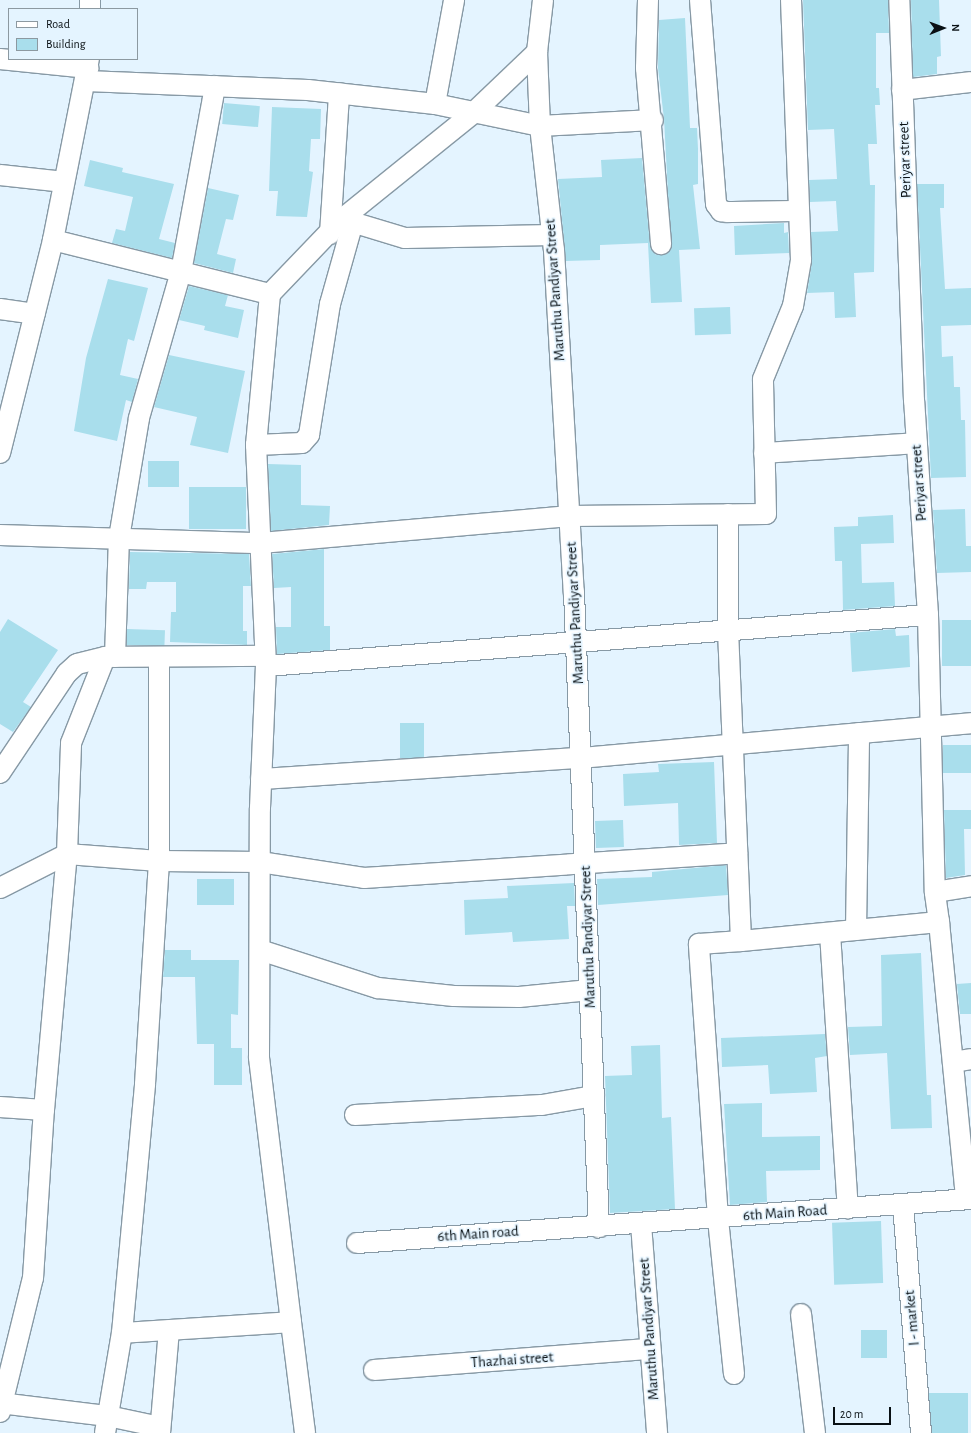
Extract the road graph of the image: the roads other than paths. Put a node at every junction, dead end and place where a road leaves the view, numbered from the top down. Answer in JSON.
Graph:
{"nodes":[{"id":1,"x":454,"y":0,"type":"edge"},
{"id":2,"x":544,"y":0,"type":"edge"},
{"id":3,"x":648,"y":0,"type":"edge"},
{"id":4,"x":700,"y":0,"type":"edge"},
{"id":5,"x":791,"y":0,"type":"edge"},
{"id":6,"x":899,"y":0,"type":"edge"},
{"id":7,"x":537,"y":52,"type":"junction"},
{"id":8,"x":9,"y":60,"type":"edge"},
{"id":9,"x":88,"y":69,"type":"edge"},
{"id":10,"x":971,"y":82,"type":"edge"},
{"id":11,"x":215,"y":86,"type":"junction"},
{"id":12,"x":902,"y":90,"type":"junction"},
{"id":13,"x":339,"y":93,"type":"junction"},
{"id":14,"x":435,"y":104,"type":"junction"},
{"id":15,"x":472,"y":114,"type":"junction"},
{"id":16,"x":653,"y":120,"type":"junction"},
{"id":17,"x":540,"y":126,"type":"junction"},
{"id":18,"x":0,"y":175,"type":"edge"},
{"id":19,"x":64,"y":182,"type":"junction"},
{"id":20,"x":800,"y":211,"type":"junction"},
{"id":21,"x":342,"y":225,"type":"junction"},
{"id":22,"x":552,"y":235,"type":"junction"},
{"id":23,"x":53,"y":240,"type":"junction"},
{"id":24,"x":661,"y":244,"type":"dead end"},
{"id":25,"x":182,"y":272,"type":"junction"},
{"id":26,"x":270,"y":294,"type":"junction"},
{"id":27,"x":0,"y":309,"type":"edge"},
{"id":28,"x":35,"y":314,"type":"junction"},
{"id":29,"x":916,"y":443,"type":"junction"},
{"id":30,"x":256,"y":445,"type":"junction"},
{"id":31,"x":764,"y":453,"type":"junction"},
{"id":32,"x":0,"y":454,"type":"edge"},
{"id":33,"x":728,"y":514,"type":"junction"},
{"id":34,"x":570,"y":516,"type":"junction"},
{"id":35,"x":0,"y":535,"type":"edge"},
{"id":36,"x":119,"y":538,"type":"junction"},
{"id":37,"x":261,"y":543,"type":"junction"},
{"id":38,"x":928,"y":615,"type":"junction"},
{"id":39,"x":728,"y":630,"type":"junction"},
{"id":40,"x":576,"y":641,"type":"junction"},
{"id":41,"x":110,"y":657,"type":"junction"},
{"id":42,"x":159,"y":657,"type":"junction"},
{"id":43,"x":265,"y":661,"type":"junction"},
{"id":44,"x":971,"y":723,"type":"edge"},
{"id":45,"x":928,"y":727,"type":"junction"},
{"id":46,"x":859,"y":733,"type":"junction"},
{"id":47,"x":733,"y":744,"type":"junction"},
{"id":48,"x":581,"y":758,"type":"junction"},
{"id":49,"x":0,"y":773,"type":"edge"},
{"id":50,"x":261,"y":779,"type":"junction"},
{"id":51,"x":737,"y":853,"type":"junction"},
{"id":52,"x":68,"y":854,"type":"junction"},
{"id":53,"x":159,"y":861,"type":"junction"},
{"id":54,"x":260,"y":862,"type":"junction"},
{"id":55,"x":585,"y":865,"type":"junction"},
{"id":56,"x":971,"y":886,"type":"edge"},
{"id":57,"x":0,"y":888,"type":"edge"},
{"id":58,"x":935,"y":892,"type":"junction"},
{"id":59,"x":939,"y":922,"type":"junction"},
{"id":60,"x":856,"y":930,"type":"junction"},
{"id":61,"x":830,"y":933,"type":"junction"},
{"id":62,"x":741,"y":942,"type":"junction"},
{"id":63,"x":260,"y":950,"type":"junction"},
{"id":64,"x":590,"y":990,"type":"junction"},
{"id":65,"x":962,"y":1060,"type":"edge"},
{"id":66,"x":594,"y":1096,"type":"junction"},
{"id":67,"x":0,"y":1107,"type":"edge"},
{"id":68,"x":44,"y":1110,"type":"junction"},
{"id":69,"x":355,"y":1115,"type":"dead end"},
{"id":70,"x":969,"y":1199,"type":"edge"},
{"id":71,"x":903,"y":1204,"type":"junction"},
{"id":72,"x":848,"y":1208,"type":"junction"},
{"id":73,"x":718,"y":1218,"type":"junction"},
{"id":74,"x":641,"y":1224,"type":"junction"},
{"id":75,"x":600,"y":1228,"type":"junction"},
{"id":76,"x":357,"y":1243,"type":"dead end"},
{"id":77,"x":801,"y":1314,"type":"dead end"},
{"id":78,"x":292,"y":1322,"type":"junction"},
{"id":79,"x":169,"y":1330,"type":"junction"},
{"id":80,"x":122,"y":1333,"type":"junction"},
{"id":81,"x":650,"y":1349,"type":"junction"},
{"id":82,"x":374,"y":1370,"type":"dead end"},
{"id":83,"x":734,"y":1374,"type":"dead end"},
{"id":84,"x":1,"y":1406,"type":"edge"},
{"id":85,"x":106,"y":1424,"type":"edge"},
{"id":86,"x":160,"y":1430,"type":"edge"},
{"id":87,"x":305,"y":1433,"type":"edge"},
{"id":88,"x":657,"y":1433,"type":"edge"},
{"id":89,"x":815,"y":1433,"type":"edge"},
{"id":90,"x":922,"y":1433,"type":"edge"}],
"edges":[{"from":1,"to":14,"type":"street"},
{"from":2,"to":7,"type":"street","name":"Maruthu Pandiyar Street"},
{"from":3,"to":16,"type":"street"},
{"from":4,"to":20,"type":"street"},
{"from":5,"to":20,"type":"street"},
{"from":6,"to":12,"type":"street","name":"Periyar street"},
{"from":7,"to":15,"type":"street"},
{"from":7,"to":17,"type":"street","name":"Maruthu Pandiyar Street"},
{"from":8,"to":9,"type":"street"},
{"from":9,"to":11,"type":"street"},
{"from":9,"to":19,"type":"street"},
{"from":10,"to":12,"type":"street"},
{"from":11,"to":13,"type":"street"},
{"from":11,"to":25,"type":"street"},
{"from":12,"to":29,"type":"street","name":"Periyar street"},
{"from":13,"to":14,"type":"street"},
{"from":13,"to":21,"type":"street"},
{"from":14,"to":15,"type":"street"},
{"from":15,"to":17,"type":"street"},
{"from":15,"to":21,"type":"street"},
{"from":16,"to":17,"type":"street"},
{"from":16,"to":24,"type":"street"},
{"from":17,"to":22,"type":"street","name":"Maruthu Pandiyar Street"},
{"from":18,"to":19,"type":"street"},
{"from":19,"to":23,"type":"street"},
{"from":20,"to":31,"type":"street"},
{"from":21,"to":22,"type":"street"},
{"from":21,"to":26,"type":"street"},
{"from":21,"to":30,"type":"street"},
{"from":22,"to":34,"type":"street","name":"Maruthu Pandiyar Street"},
{"from":23,"to":25,"type":"street"},
{"from":23,"to":28,"type":"street"},
{"from":25,"to":26,"type":"street"},
{"from":25,"to":36,"type":"street"},
{"from":26,"to":30,"type":"street"},
{"from":27,"to":28,"type":"street"},
{"from":28,"to":32,"type":"street"},
{"from":29,"to":31,"type":"street"},
{"from":29,"to":38,"type":"street","name":"Periyar street"},
{"from":30,"to":37,"type":"street"},
{"from":31,"to":33,"type":"street"},
{"from":33,"to":34,"type":"street"},
{"from":33,"to":39,"type":"street"},
{"from":34,"to":37,"type":"street"},
{"from":34,"to":40,"type":"street","name":"Maruthu Pandiyar Street"},
{"from":35,"to":36,"type":"street"},
{"from":36,"to":37,"type":"street"},
{"from":36,"to":41,"type":"street"},
{"from":37,"to":43,"type":"street"},
{"from":38,"to":39,"type":"street"},
{"from":38,"to":45,"type":"street","name":"Periyar street"},
{"from":39,"to":40,"type":"street"},
{"from":39,"to":47,"type":"street"},
{"from":40,"to":43,"type":"street"},
{"from":40,"to":48,"type":"street","name":"Maruthu Pandiyar Street"},
{"from":41,"to":42,"type":"street"},
{"from":41,"to":49,"type":"street"},
{"from":41,"to":52,"type":"street"},
{"from":42,"to":43,"type":"street"},
{"from":42,"to":53,"type":"street"},
{"from":43,"to":50,"type":"street"},
{"from":44,"to":45,"type":"street"},
{"from":45,"to":46,"type":"street"},
{"from":45,"to":58,"type":"street","name":"Periyar street"},
{"from":46,"to":47,"type":"street"},
{"from":46,"to":60,"type":"street"},
{"from":47,"to":48,"type":"street"},
{"from":47,"to":51,"type":"street"},
{"from":48,"to":50,"type":"street"},
{"from":48,"to":55,"type":"street","name":"Maruthu Pandiyar Street"},
{"from":50,"to":54,"type":"street"},
{"from":51,"to":55,"type":"street"},
{"from":51,"to":62,"type":"street"},
{"from":52,"to":53,"type":"street"},
{"from":52,"to":57,"type":"street"},
{"from":52,"to":68,"type":"street"},
{"from":53,"to":54,"type":"street"},
{"from":53,"to":80,"type":"street"},
{"from":54,"to":55,"type":"street"},
{"from":54,"to":63,"type":"street"},
{"from":55,"to":64,"type":"street","name":"Maruthu Pandiyar Street"},
{"from":56,"to":58,"type":"street"},
{"from":58,"to":59,"type":"street","name":"Periyar street"},
{"from":59,"to":60,"type":"street"},
{"from":59,"to":65,"type":"street","name":"Periyar street"},
{"from":60,"to":61,"type":"street"},
{"from":61,"to":62,"type":"street"},
{"from":61,"to":72,"type":"street"},
{"from":62,"to":73,"type":"street"},
{"from":63,"to":64,"type":"street"},
{"from":63,"to":78,"type":"street"},
{"from":64,"to":66,"type":"street","name":"Maruthu Pandiyar Street"},
{"from":65,"to":70,"type":"street","name":"Periyar street"},
{"from":66,"to":69,"type":"street"},
{"from":66,"to":75,"type":"street","name":"Maruthu Pandiyar Street"},
{"from":67,"to":68,"type":"street"},
{"from":68,"to":84,"type":"street"},
{"from":70,"to":71,"type":"street","name":"6th Main Road"},
{"from":71,"to":72,"type":"street","name":"6th Main Road"},
{"from":71,"to":90,"type":"street","name":"I - market"},
{"from":72,"to":73,"type":"street","name":"6th Main Road"},
{"from":73,"to":74,"type":"street","name":"6th Main Road"},
{"from":73,"to":83,"type":"street"},
{"from":74,"to":75,"type":"street","name":"6th Main Road"},
{"from":74,"to":81,"type":"street","name":"Maruthu Pandiyar Street"},
{"from":75,"to":76,"type":"street","name":"6th Main road"},
{"from":77,"to":89,"type":"street"},
{"from":78,"to":79,"type":"street"},
{"from":78,"to":87,"type":"street"},
{"from":79,"to":80,"type":"street"},
{"from":79,"to":86,"type":"street"},
{"from":80,"to":85,"type":"street"},
{"from":81,"to":82,"type":"street","name":"Thazhai street"},
{"from":81,"to":88,"type":"street","name":"Maruthu Pandiyar Street"},
{"from":84,"to":85,"type":"street"},
{"from":85,"to":86,"type":"street"}]}
